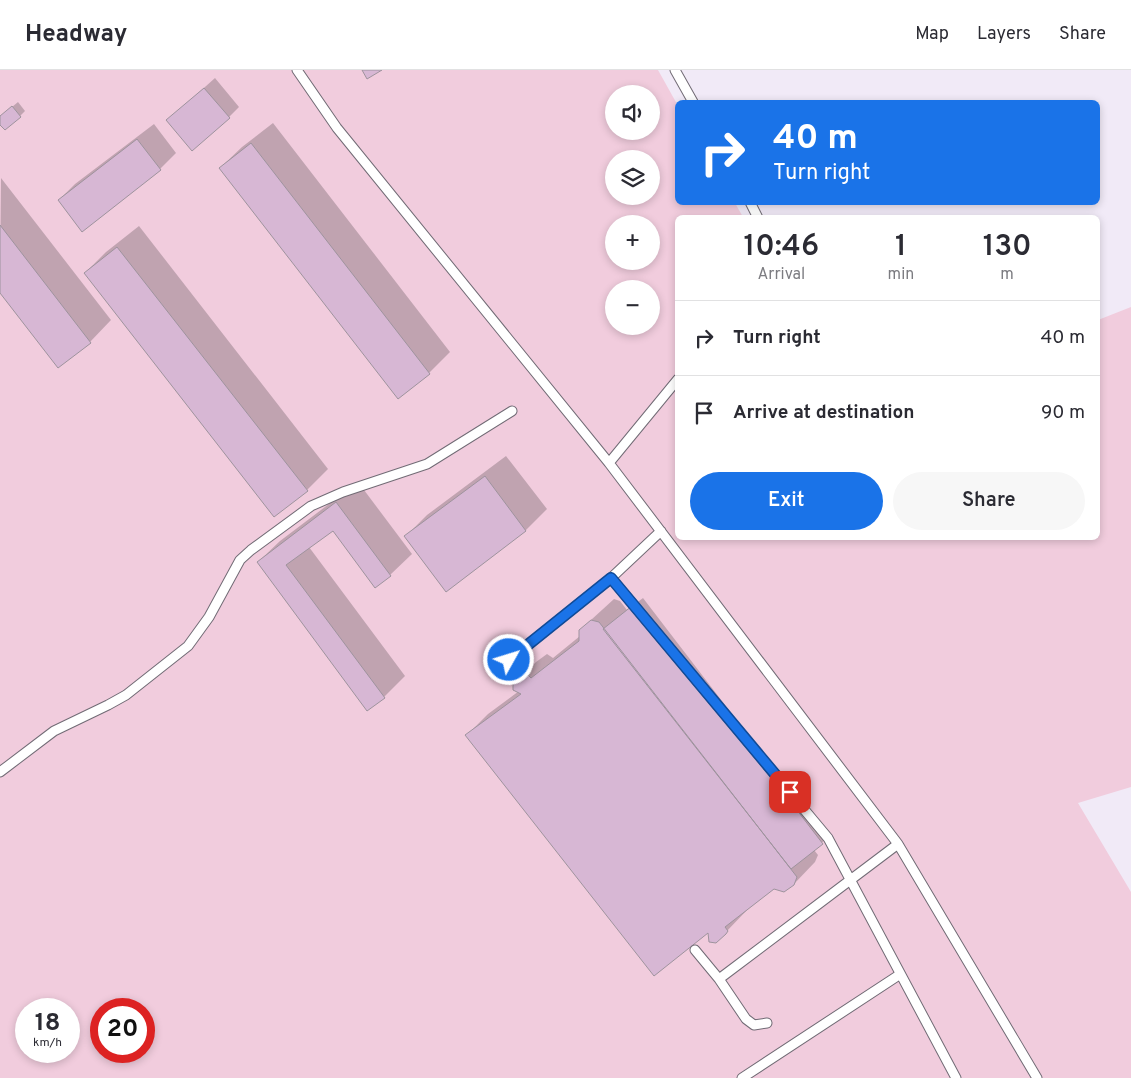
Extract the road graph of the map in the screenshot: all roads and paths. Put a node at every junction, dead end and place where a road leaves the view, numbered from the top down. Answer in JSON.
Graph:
{"nodes":[{"id":1,"x":297,"y":70,"type":"edge"},
{"id":2,"x":675,"y":70,"type":"edge"},
{"id":3,"x":692,"y":100,"type":"edge"},
{"id":4,"x":675,"y":383,"type":"edge"},
{"id":5,"x":512,"y":411,"type":"dead end"},
{"id":6,"x":609,"y":463,"type":"junction"},
{"id":7,"x":661,"y":531,"type":"junction"},
{"id":8,"x":611,"y":578,"type":"junction"},
{"id":9,"x":509,"y":660,"type":"dead end"},
{"id":10,"x":0,"y":772,"type":"edge"},
{"id":11,"x":898,"y":844,"type":"junction"},
{"id":12,"x":849,"y":881,"type":"junction"},
{"id":13,"x":695,"y":950,"type":"dead end"},
{"id":14,"x":899,"y":975,"type":"junction"},
{"id":15,"x":719,"y":979,"type":"junction"},
{"id":16,"x":767,"y":1023,"type":"dead end"},
{"id":17,"x":742,"y":1078,"type":"edge"},
{"id":18,"x":956,"y":1078,"type":"edge"},
{"id":19,"x":1036,"y":1078,"type":"edge"}],
"edges":[{"from":1,"to":6,"type":"lane"},
{"from":2,"to":3,"type":"lane"},
{"from":4,"to":6,"type":"lane"},
{"from":5,"to":10,"type":"lane"},
{"from":6,"to":7,"type":"lane"},
{"from":7,"to":8,"type":"lane"},
{"from":7,"to":11,"type":"lane"},
{"from":8,"to":9,"type":"lane"},
{"from":8,"to":12,"type":"lane"},
{"from":11,"to":12,"type":"lane"},
{"from":11,"to":19,"type":"lane"},
{"from":12,"to":14,"type":"lane"},
{"from":12,"to":15,"type":"lane"},
{"from":13,"to":15,"type":"lane"},
{"from":14,"to":17,"type":"lane"},
{"from":14,"to":18,"type":"lane"},
{"from":15,"to":16,"type":"lane"}]}
